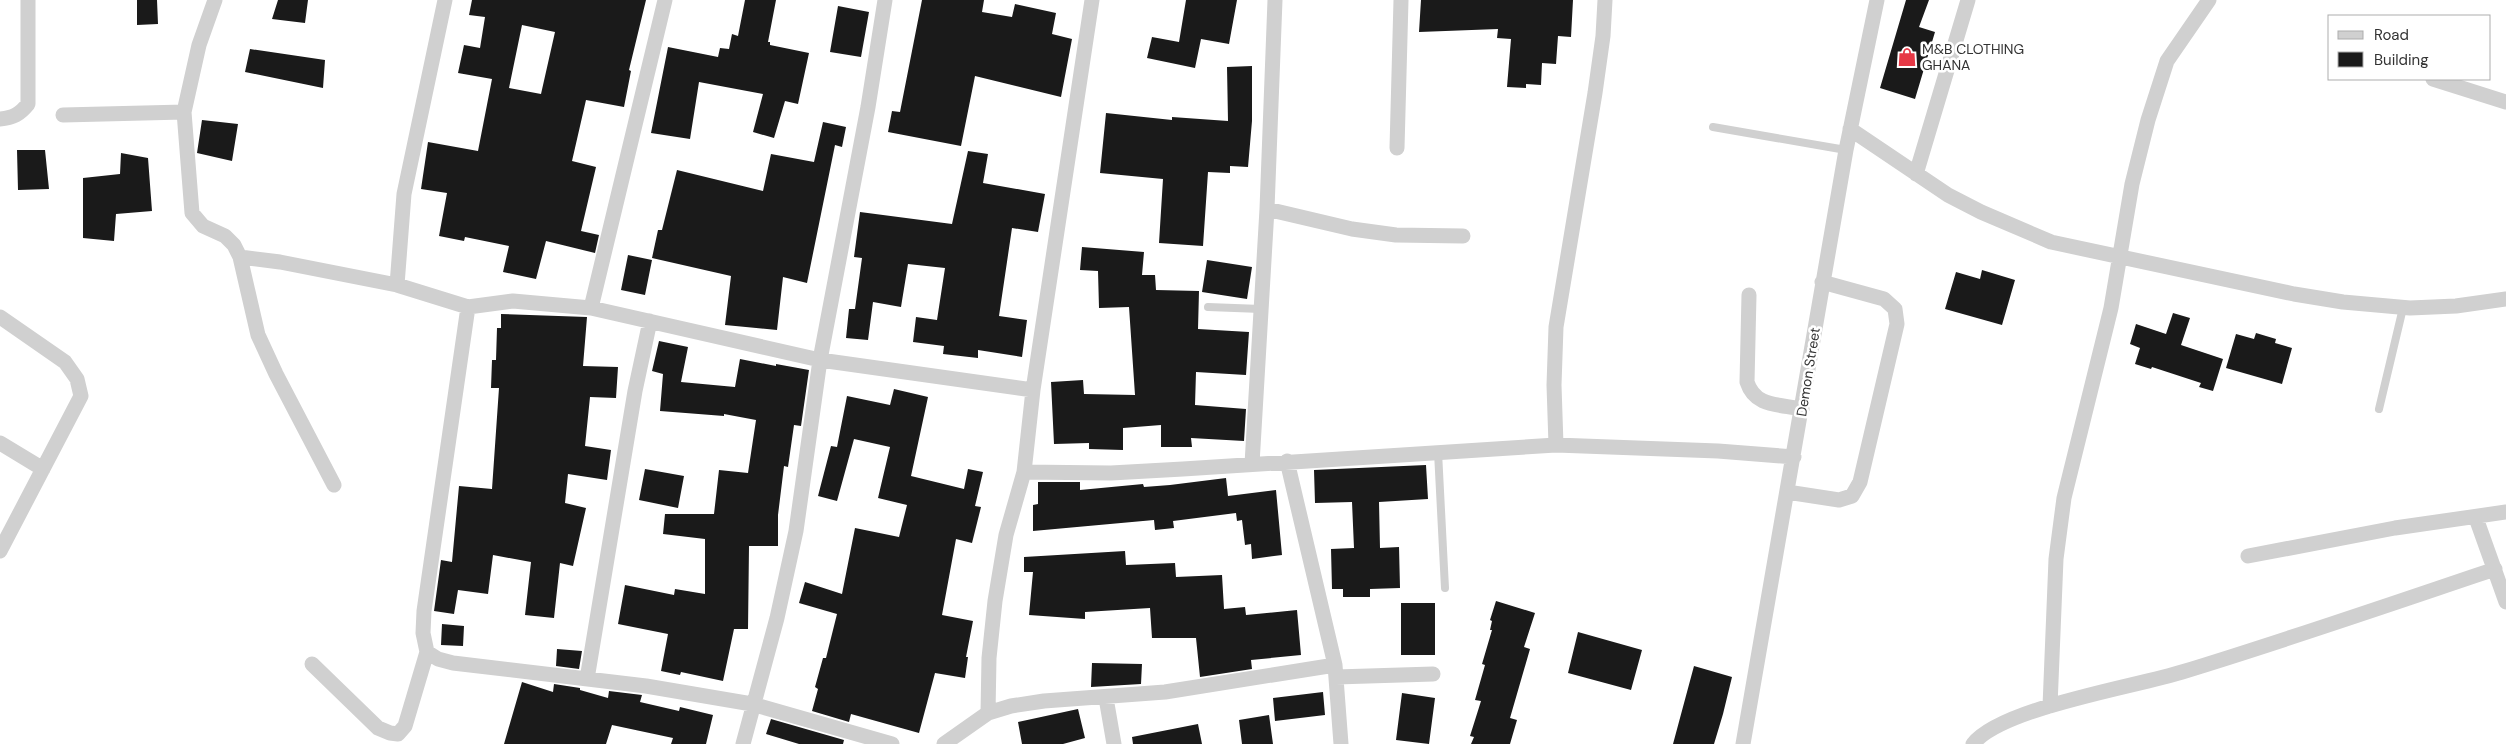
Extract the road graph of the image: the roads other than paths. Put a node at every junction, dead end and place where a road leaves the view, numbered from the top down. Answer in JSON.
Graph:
{"nodes":[{"id":1,"x":28,"y":0,"type":"edge"},
{"id":2,"x":215,"y":0,"type":"edge"},
{"id":3,"x":445,"y":0,"type":"edge"},
{"id":4,"x":665,"y":0,"type":"edge"},
{"id":5,"x":885,"y":0,"type":"edge"},
{"id":6,"x":1092,"y":0,"type":"edge"},
{"id":7,"x":1276,"y":0,"type":"edge"},
{"id":8,"x":1401,"y":0,"type":"edge"},
{"id":9,"x":1605,"y":0,"type":"edge"},
{"id":10,"x":1877,"y":0,"type":"edge"},
{"id":11,"x":1968,"y":0,"type":"edge"},
{"id":12,"x":2209,"y":0,"type":"edge"},
{"id":13,"x":2436,"y":80,"type":"edge"},
{"id":14,"x":2506,"y":102,"type":"edge"},
{"id":15,"x":184,"y":112,"type":"junction"},
{"id":16,"x":63,"y":115,"type":"dead end"},
{"id":17,"x":0,"y":119,"type":"edge"},
{"id":18,"x":1713,"y":127,"type":"dead end"},
{"id":19,"x":1850,"y":130,"type":"junction"},
{"id":20,"x":1397,"y":148,"type":"dead end"},
{"id":21,"x":1846,"y":150,"type":"junction"},
{"id":22,"x":1916,"y":174,"type":"junction"},
{"id":23,"x":1267,"y":210,"type":"junction"},
{"id":24,"x":1463,"y":236,"type":"dead end"},
{"id":25,"x":2118,"y":256,"type":"junction"},
{"id":26,"x":240,"y":258,"type":"junction"},
{"id":27,"x":1822,"y":282,"type":"junction"},
{"id":28,"x":397,"y":285,"type":"junction"},
{"id":29,"x":1749,"y":295,"type":"dead end"},
{"id":30,"x":2506,"y":299,"type":"edge"},
{"id":31,"x":1208,"y":307,"type":"dead end"},
{"id":32,"x":468,"y":308,"type":"junction"},
{"id":33,"x":591,"y":308,"type":"junction"},
{"id":34,"x":2403,"y":308,"type":"junction"},
{"id":35,"x":1261,"y":309,"type":"junction"},
{"id":36,"x":0,"y":317,"type":"edge"},
{"id":37,"x":650,"y":321,"type":"junction"},
{"id":38,"x":820,"y":360,"type":"junction"},
{"id":39,"x":1033,"y":390,"type":"junction"},
{"id":40,"x":1802,"y":409,"type":"junction"},
{"id":41,"x":2379,"y":409,"type":"dead end"},
{"id":42,"x":1556,"y":444,"type":"junction"},
{"id":43,"x":2,"y":447,"type":"edge"},
{"id":44,"x":1438,"y":452,"type":"junction"},
{"id":45,"x":1794,"y":456,"type":"junction"},
{"id":46,"x":1287,"y":461,"type":"junction"},
{"id":47,"x":1252,"y":464,"type":"junction"},
{"id":48,"x":44,"y":469,"type":"junction"},
{"id":49,"x":1024,"y":472,"type":"junction"},
{"id":50,"x":334,"y":485,"type":"dead end"},
{"id":51,"x":1787,"y":492,"type":"junction"},
{"id":52,"x":2506,"y":512,"type":"edge"},
{"id":53,"x":2476,"y":518,"type":"junction"},
{"id":54,"x":0,"y":551,"type":"edge"},
{"id":55,"x":2248,"y":556,"type":"dead end"},
{"id":56,"x":2495,"y":569,"type":"junction"},
{"id":57,"x":1445,"y":588,"type":"dead end"},
{"id":58,"x":2506,"y":602,"type":"edge"},
{"id":59,"x":427,"y":652,"type":"junction"},
{"id":60,"x":312,"y":664,"type":"dead end"},
{"id":61,"x":1335,"y":671,"type":"junction"},
{"id":62,"x":1433,"y":674,"type":"dead end"},
{"id":63,"x":587,"y":680,"type":"junction"},
{"id":64,"x":1106,"y":698,"type":"junction"},
{"id":65,"x":752,"y":704,"type":"junction"},
{"id":66,"x":2050,"y":706,"type":"junction"},
{"id":67,"x":988,"y":713,"type":"junction"},
{"id":68,"x":743,"y":744,"type":"edge"},
{"id":69,"x":892,"y":744,"type":"edge"},
{"id":70,"x":944,"y":744,"type":"edge"},
{"id":71,"x":1114,"y":744,"type":"edge"},
{"id":72,"x":1342,"y":744,"type":"edge"},
{"id":73,"x":1743,"y":744,"type":"edge"},
{"id":74,"x":1973,"y":744,"type":"edge"}],
"edges":[{"from":1,"to":17,"type":"street"},
{"from":2,"to":15,"type":"street"},
{"from":3,"to":28,"type":"street"},
{"from":4,"to":33,"type":"street"},
{"from":5,"to":38,"type":"street"},
{"from":6,"to":39,"type":"street"},
{"from":7,"to":23,"type":"street"},
{"from":8,"to":20,"type":"street"},
{"from":9,"to":42,"type":"street"},
{"from":10,"to":19,"type":"street","name":"Demon Street"},
{"from":11,"to":22,"type":"street"},
{"from":12,"to":25,"type":"street"},
{"from":13,"to":14,"type":"street"},
{"from":15,"to":16,"type":"street"},
{"from":15,"to":26,"type":"street"},
{"from":18,"to":21,"type":"lane"},
{"from":19,"to":21,"type":"street","name":"Demon Street"},
{"from":19,"to":22,"type":"street"},
{"from":21,"to":27,"type":"street","name":"Demon Street"},
{"from":22,"to":25,"type":"street"},
{"from":23,"to":24,"type":"street"},
{"from":23,"to":35,"type":"street"},
{"from":25,"to":34,"type":"street"},
{"from":25,"to":66,"type":"street"},
{"from":26,"to":28,"type":"street"},
{"from":26,"to":50,"type":"street"},
{"from":27,"to":40,"type":"street","name":"Demon Street"},
{"from":27,"to":51,"type":"street"},
{"from":28,"to":32,"type":"street"},
{"from":29,"to":40,"type":"street"},
{"from":30,"to":34,"type":"street"},
{"from":31,"to":35,"type":"lane"},
{"from":32,"to":33,"type":"street"},
{"from":32,"to":59,"type":"street"},
{"from":33,"to":37,"type":"street"},
{"from":34,"to":41,"type":"lane"},
{"from":35,"to":47,"type":"street"},
{"from":36,"to":48,"type":"street"},
{"from":37,"to":38,"type":"street"},
{"from":37,"to":63,"type":"street"},
{"from":38,"to":39,"type":"street"},
{"from":38,"to":65,"type":"street"},
{"from":39,"to":49,"type":"street"},
{"from":40,"to":45,"type":"street","name":"Demon Street"},
{"from":42,"to":44,"type":"street"},
{"from":42,"to":45,"type":"street"},
{"from":43,"to":48,"type":"street"},
{"from":44,"to":46,"type":"street"},
{"from":44,"to":57,"type":"lane"},
{"from":45,"to":51,"type":"street","name":"Demon Street"},
{"from":46,"to":47,"type":"street"},
{"from":46,"to":61,"type":"street"},
{"from":47,"to":49,"type":"street"},
{"from":48,"to":54,"type":"street"},
{"from":49,"to":67,"type":"street"},
{"from":51,"to":73,"type":"street","name":"Demon Street"},
{"from":52,"to":53,"type":"street"},
{"from":53,"to":55,"type":"street"},
{"from":53,"to":56,"type":"street"},
{"from":56,"to":58,"type":"street"},
{"from":56,"to":66,"type":"street"},
{"from":59,"to":60,"type":"street"},
{"from":59,"to":63,"type":"street"},
{"from":61,"to":62,"type":"street"},
{"from":61,"to":64,"type":"street"},
{"from":61,"to":72,"type":"street"},
{"from":63,"to":65,"type":"street"},
{"from":64,"to":67,"type":"street"},
{"from":64,"to":71,"type":"street"},
{"from":65,"to":68,"type":"street"},
{"from":65,"to":69,"type":"street"},
{"from":66,"to":74,"type":"street"},
{"from":67,"to":70,"type":"street"}]}
